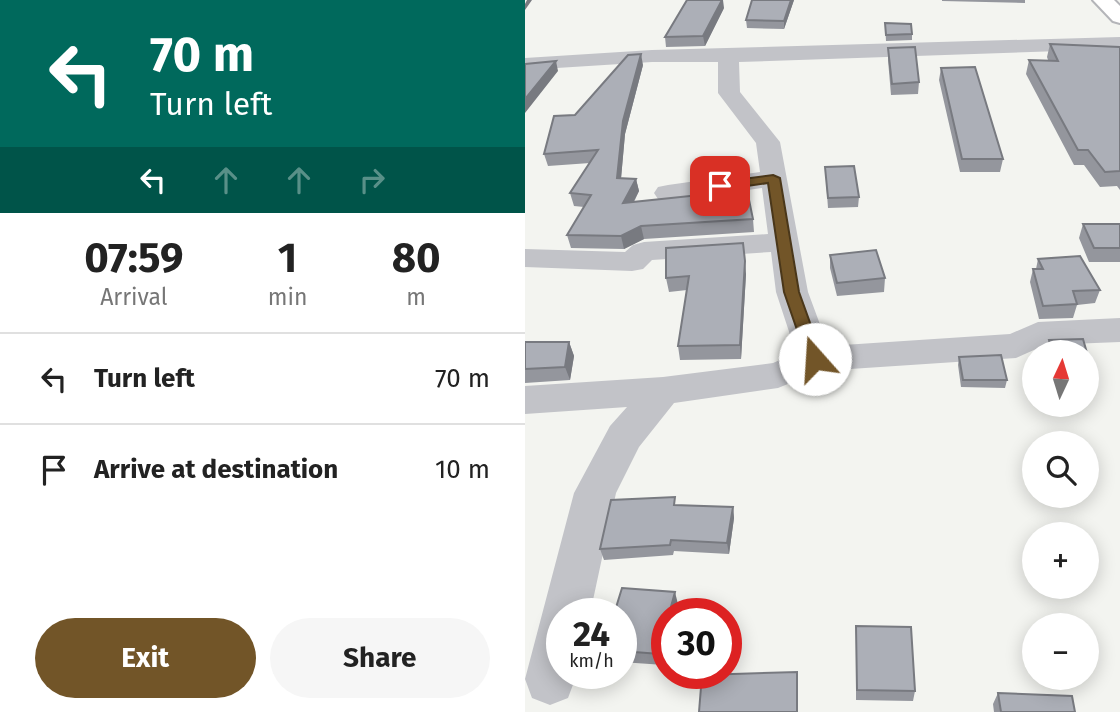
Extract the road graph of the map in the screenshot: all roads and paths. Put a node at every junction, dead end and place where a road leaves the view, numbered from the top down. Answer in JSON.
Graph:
{"nodes":[{"id":1,"x":1103,"y":0,"type":"edge"},
{"id":2,"x":1120,"y":17,"type":"edge"},
{"id":3,"x":1120,"y":43,"type":"edge"},
{"id":4,"x":728,"y":56,"type":"junction"},
{"id":5,"x":525,"y":64,"type":"edge"},
{"id":6,"x":773,"y":178,"type":"junction"},
{"id":7,"x":668,"y":193,"type":"dead end"},
{"id":8,"x":784,"y":242,"type":"junction"},
{"id":9,"x":525,"y":258,"type":"edge"},
{"id":10,"x":1120,"y":330,"type":"edge"},
{"id":11,"x":815,"y":359,"type":"junction"},
{"id":12,"x":663,"y":391,"type":"junction"},
{"id":13,"x":525,"y":400,"type":"edge"},
{"id":14,"x":570,"y":598,"type":"edge"}],
"edges":[{"from":1,"to":2,"type":"highway"},
{"from":3,"to":4,"type":"street"},
{"from":4,"to":5,"type":"street"},
{"from":4,"to":6,"type":"street"},
{"from":6,"to":7,"type":"street"},
{"from":6,"to":8,"type":"street"},
{"from":8,"to":9,"type":"street"},
{"from":8,"to":11,"type":"street"},
{"from":10,"to":11,"type":"street"},
{"from":11,"to":12,"type":"street"},
{"from":12,"to":13,"type":"street"},
{"from":12,"to":14,"type":"street"}]}
